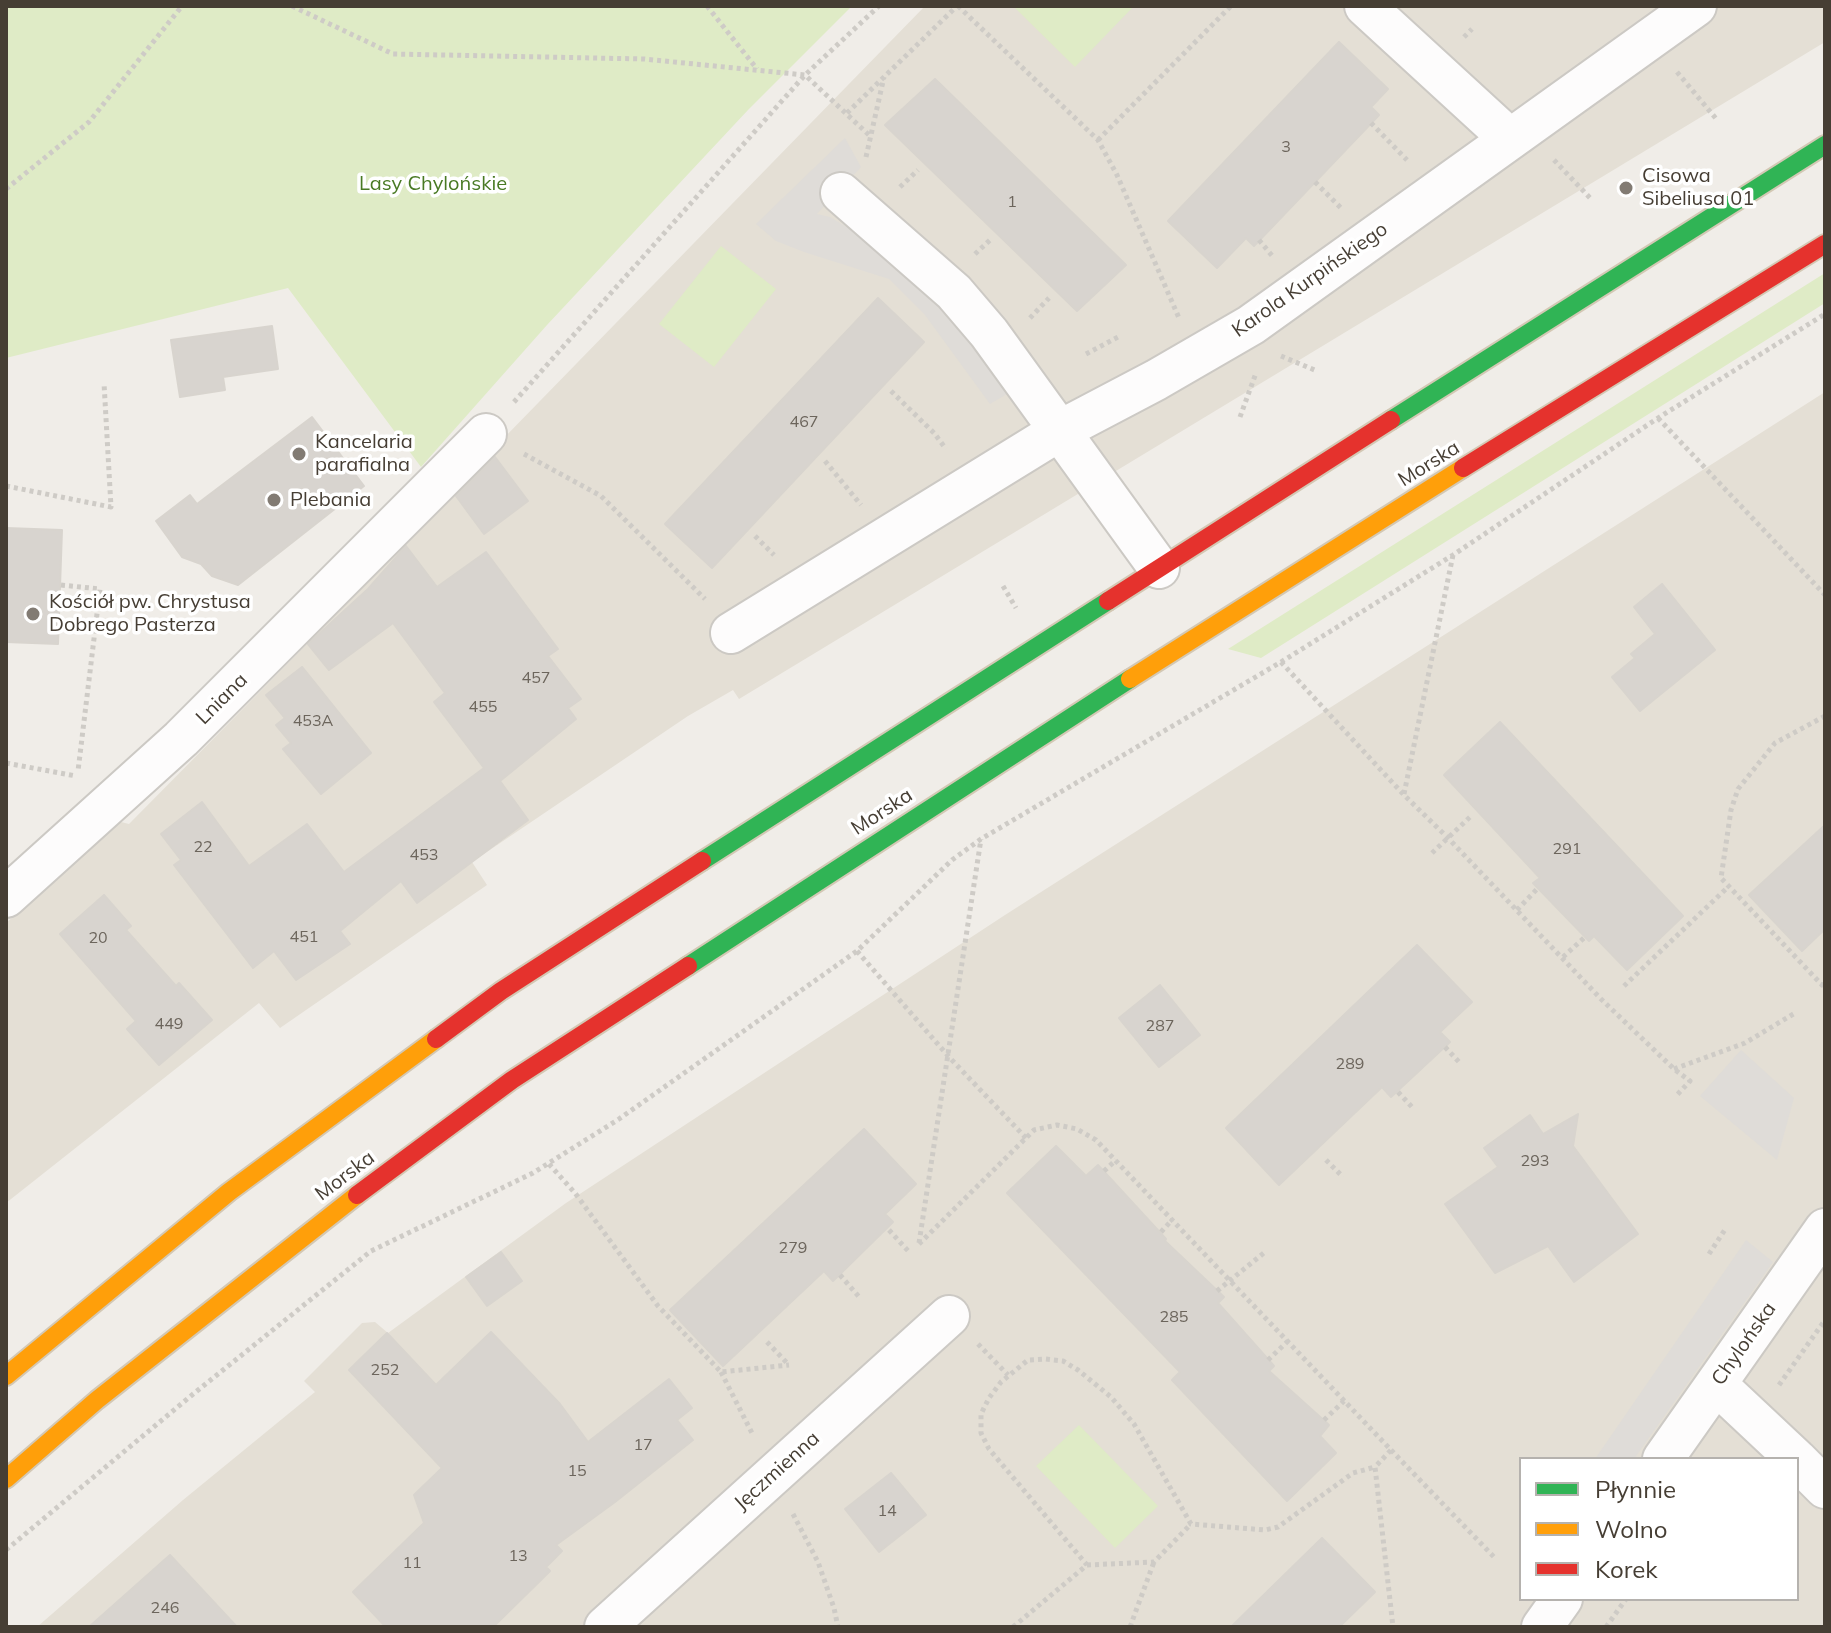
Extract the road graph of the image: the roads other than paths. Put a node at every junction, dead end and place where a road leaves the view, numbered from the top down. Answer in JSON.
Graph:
{"nodes":[{"id":1,"x":1365,"y":6,"type":"edge"},
{"id":2,"x":1696,"y":6,"type":"edge"},
{"id":3,"x":1510,"y":139,"type":"junction"},
{"id":4,"x":1825,"y":145,"type":"edge"},
{"id":5,"x":841,"y":193,"type":"dead end"},
{"id":6,"x":1825,"y":244,"type":"edge"},
{"id":7,"x":1059,"y":431,"type":"junction"},
{"id":8,"x":486,"y":434,"type":"road end"},
{"id":9,"x":1159,"y":568,"type":"junction"},
{"id":10,"x":731,"y":633,"type":"road end"},
{"id":11,"x":6,"y":897,"type":"edge"},
{"id":12,"x":1825,"y":1229,"type":"edge"},
{"id":13,"x":949,"y":1316,"type":"dead end"},
{"id":14,"x":6,"y":1376,"type":"edge"},
{"id":15,"x":1716,"y":1384,"type":"junction"},
{"id":16,"x":1664,"y":1457,"type":"edge"},
{"id":17,"x":1795,"y":1457,"type":"edge"},
{"id":18,"x":1799,"y":1461,"type":"edge"},
{"id":19,"x":6,"y":1479,"type":"edge"},
{"id":20,"x":1825,"y":1488,"type":"edge"},
{"id":21,"x":1561,"y":1601,"type":"edge"},
{"id":22,"x":605,"y":1627,"type":"edge"},
{"id":23,"x":1542,"y":1627,"type":"edge"}],
"edges":[{"from":1,"to":3,"type":"street"},
{"from":2,"to":3,"type":"street","name":"Karola Kurpińskiego"},
{"from":3,"to":7,"type":"street","name":"Karola Kurpińskiego"},
{"from":4,"to":9,"type":"main road"},
{"from":5,"to":7,"type":"street"},
{"from":6,"to":19,"type":"main road","name":"Morska"},
{"from":7,"to":9,"type":"street"},
{"from":7,"to":10,"type":"street","name":"Karola Kurpińskiego"},
{"from":8,"to":11,"type":"street","name":"Lniana"},
{"from":9,"to":14,"type":"main road"},
{"from":12,"to":15,"type":"street","name":"Chylońska"},
{"from":13,"to":22,"type":"street","name":"Jęczmienna"},
{"from":15,"to":16,"type":"street","name":"Chylońska"},
{"from":15,"to":17,"type":"street"},
{"from":18,"to":20,"type":"street"},
{"from":21,"to":23,"type":"street"}]}
